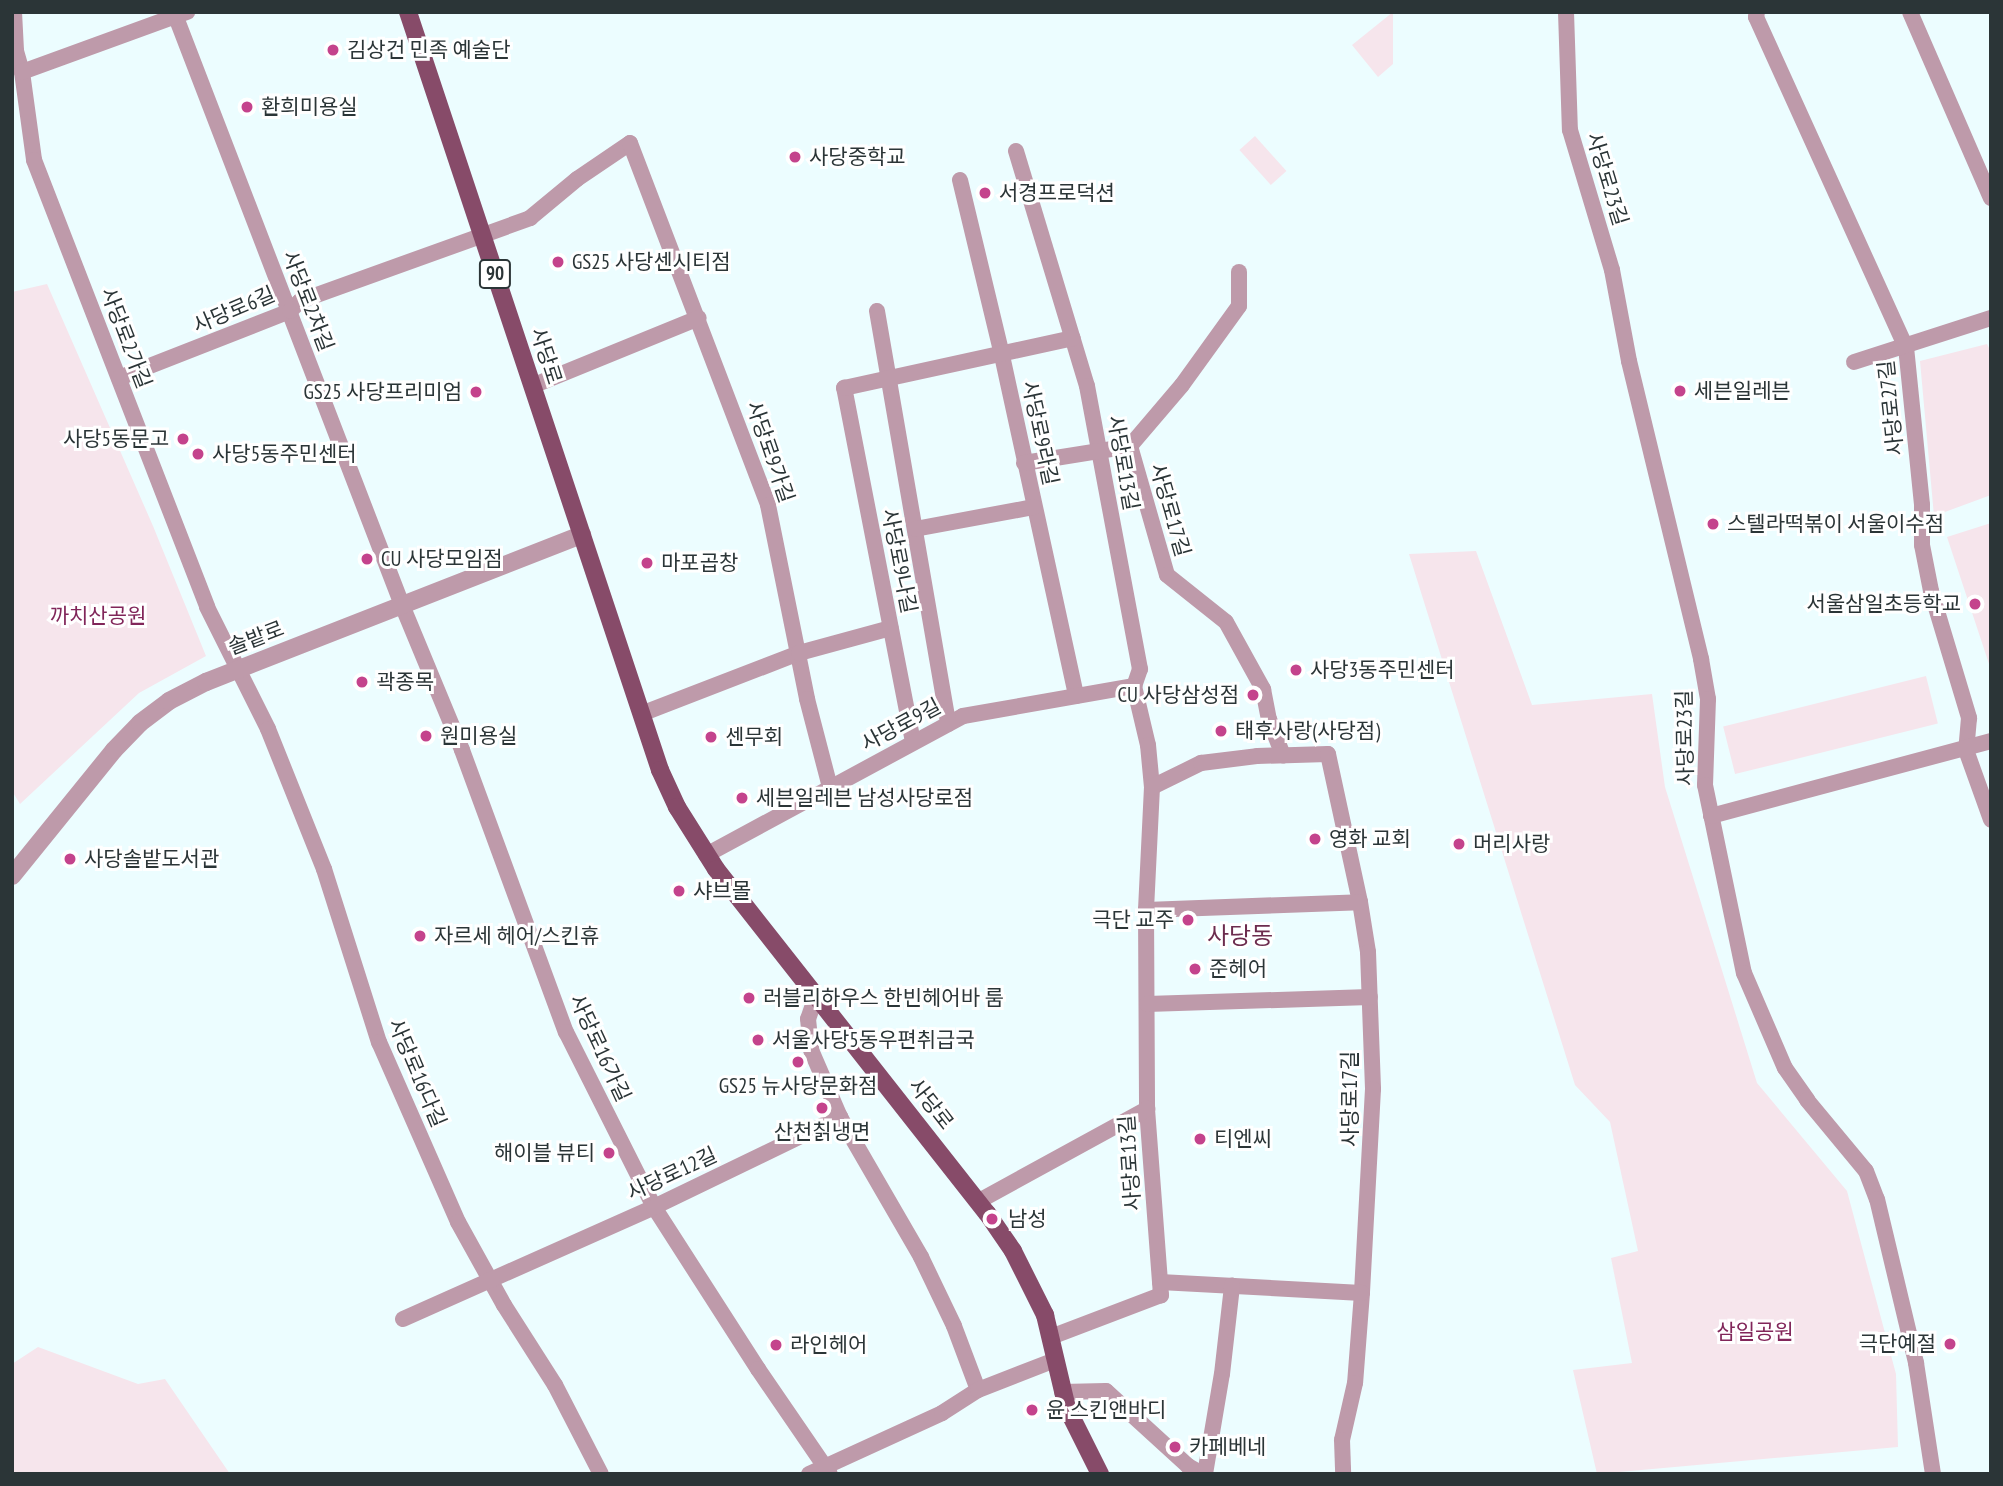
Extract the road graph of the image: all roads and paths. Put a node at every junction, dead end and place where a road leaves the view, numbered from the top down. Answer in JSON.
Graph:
{"nodes":[{"id":1,"x":14,"y":12,"type":"edge"},
{"id":2,"x":408,"y":12,"type":"edge"},
{"id":3,"x":1566,"y":12,"type":"edge"},
{"id":4,"x":1757,"y":12,"type":"edge"},
{"id":5,"x":1910,"y":12,"type":"edge"},
{"id":6,"x":179,"y":14,"type":"edge"},
{"id":7,"x":22,"y":72,"type":"junction"},
{"id":8,"x":630,"y":144,"type":"joint"},
{"id":9,"x":1016,"y":151,"type":"dead end"},
{"id":10,"x":960,"y":180,"type":"dead end"},
{"id":11,"x":1991,"y":198,"type":"edge"},
{"id":12,"x":482,"y":233,"type":"junction"},
{"id":13,"x":1239,"y":272,"type":"dead end"},
{"id":14,"x":290,"y":311,"type":"junction"},
{"id":15,"x":877,"y":311,"type":"dead end"},
{"id":16,"x":699,"y":317,"type":"junction"},
{"id":17,"x":1989,"y":319,"type":"edge"},
{"id":18,"x":1073,"y":338,"type":"junction"},
{"id":19,"x":1906,"y":347,"type":"junction"},
{"id":20,"x":1001,"y":351,"type":"junction"},
{"id":21,"x":1854,"y":362,"type":"dead end"},
{"id":22,"x":119,"y":378,"type":"junction"},
{"id":23,"x":889,"y":379,"type":"junction"},
{"id":24,"x":532,"y":386,"type":"junction"},
{"id":25,"x":1130,"y":446,"type":"junction"},
{"id":26,"x":1099,"y":450,"type":"junction"},
{"id":27,"x":1024,"y":463,"type":"junction"},
{"id":28,"x":1034,"y":507,"type":"junction"},
{"id":29,"x":915,"y":529,"type":"junction"},
{"id":30,"x":582,"y":535,"type":"junction"},
{"id":31,"x":402,"y":605,"type":"junction"},
{"id":32,"x":891,"y":628,"type":"junction"},
{"id":33,"x":799,"y":653,"type":"junction"},
{"id":34,"x":237,"y":670,"type":"junction"},
{"id":35,"x":1134,"y":686,"type":"junction"},
{"id":36,"x":1076,"y":696,"type":"junction"},
{"id":37,"x":641,"y":714,"type":"junction"},
{"id":38,"x":948,"y":724,"type":"junction"},
{"id":39,"x":1991,"y":741,"type":"edge"},
{"id":40,"x":913,"y":742,"type":"junction"},
{"id":41,"x":1966,"y":750,"type":"junction"},
{"id":42,"x":1292,"y":755,"type":"junction"},
{"id":43,"x":830,"y":787,"type":"junction"},
{"id":44,"x":1152,"y":787,"type":"junction"},
{"id":45,"x":1712,"y":816,"type":"junction"},
{"id":46,"x":1991,"y":820,"type":"edge"},
{"id":47,"x":706,"y":855,"type":"junction"},
{"id":48,"x":12,"y":876,"type":"edge"},
{"id":49,"x":1360,"y":902,"type":"junction"},
{"id":50,"x":1146,"y":910,"type":"junction"},
{"id":51,"x":816,"y":996,"type":"junction"},
{"id":52,"x":1370,"y":997,"type":"junction"},
{"id":53,"x":1147,"y":1004,"type":"junction"},
{"id":54,"x":1147,"y":1109,"type":"junction"},
{"id":55,"x":840,"y":1117,"type":"junction"},
{"id":56,"x":979,"y":1202,"type":"junction"},
{"id":57,"x":654,"y":1207,"type":"junction"},
{"id":58,"x":490,"y":1280,"type":"junction"},
{"id":59,"x":1160,"y":1282,"type":"junction"},
{"id":60,"x":1233,"y":1286,"type":"junction"},
{"id":61,"x":1362,"y":1293,"type":"junction"},
{"id":62,"x":403,"y":1319,"type":"dead end"},
{"id":63,"x":1051,"y":1337,"type":"junction"},
{"id":64,"x":1055,"y":1360,"type":"junction"},
{"id":65,"x":978,"y":1390,"type":"junction"},
{"id":66,"x":1062,"y":1392,"type":"junction"},
{"id":67,"x":821,"y":1471,"type":"edge"},
{"id":68,"x":601,"y":1474,"type":"edge"},
{"id":69,"x":1100,"y":1474,"type":"edge"},
{"id":70,"x":1203,"y":1474,"type":"edge"},
{"id":71,"x":1343,"y":1474,"type":"edge"},
{"id":72,"x":1933,"y":1474,"type":"edge"}],
"edges":[{"from":1,"to":7,"type":"street","name":"사당로2가길"},
{"from":2,"to":12,"type":"main road","name":"사당로","number":"90"},
{"from":3,"to":45,"type":"street","name":"사당로23길"},
{"from":4,"to":19,"type":"street","name":"사당로27길"},
{"from":5,"to":11,"type":"street"},
{"from":6,"to":7,"type":"street"},
{"from":6,"to":14,"type":"street","name":"사당로2차길"},
{"from":7,"to":22,"type":"street","name":"사당로2가길"},
{"from":8,"to":12,"type":"street","name":"사당로6길"},
{"from":8,"to":16,"type":"street","name":"사당로9가길"},
{"from":9,"to":18,"type":"street","name":"사당로13길"},
{"from":10,"to":20,"type":"street","name":"사당로9라길"},
{"from":12,"to":14,"type":"street","name":"사당로6길"},
{"from":12,"to":24,"type":"main road","name":"사당로","number":"90"},
{"from":13,"to":25,"type":"street","name":"사당로17길"},
{"from":14,"to":22,"type":"street","name":"사당로6길"},
{"from":14,"to":31,"type":"street","name":"사당로2차길"},
{"from":15,"to":23,"type":"street"},
{"from":16,"to":24,"type":"street"},
{"from":16,"to":33,"type":"street","name":"사당로9가길"},
{"from":17,"to":19,"type":"street"},
{"from":18,"to":20,"type":"street"},
{"from":18,"to":26,"type":"street","name":"사당로13길"},
{"from":19,"to":21,"type":"street"},
{"from":19,"to":41,"type":"street","name":"사당로27길"},
{"from":20,"to":23,"type":"street"},
{"from":20,"to":27,"type":"street","name":"사당로9라길"},
{"from":22,"to":34,"type":"street","name":"사당로2가길"},
{"from":23,"to":29,"type":"street"},
{"from":23,"to":32,"type":"street","name":"사당로9나길"},
{"from":24,"to":30,"type":"main road","name":"사당로","number":"90"},
{"from":25,"to":26,"type":"street"},
{"from":25,"to":42,"type":"street","name":"사당로17길"},
{"from":26,"to":27,"type":"street"},
{"from":26,"to":35,"type":"street","name":"사당로13길"},
{"from":27,"to":28,"type":"street","name":"사당로9라길"},
{"from":28,"to":29,"type":"street"},
{"from":28,"to":36,"type":"street","name":"사당로9라길"},
{"from":29,"to":38,"type":"street"},
{"from":30,"to":31,"type":"street","name":"솔밭로"},
{"from":30,"to":37,"type":"main road","name":"사당로","number":"90"},
{"from":31,"to":34,"type":"street","name":"솔밭로"},
{"from":31,"to":57,"type":"street","name":"사당로16가길"},
{"from":32,"to":33,"type":"street"},
{"from":32,"to":40,"type":"street","name":"사당로9나길"},
{"from":33,"to":37,"type":"street"},
{"from":33,"to":43,"type":"street","name":"사당로9가길"},
{"from":34,"to":48,"type":"street","name":"솔밭로"},
{"from":34,"to":58,"type":"street","name":"사당로16다길"},
{"from":35,"to":36,"type":"street","name":"사당로9길"},
{"from":35,"to":44,"type":"street","name":"사당로13길"},
{"from":36,"to":38,"type":"street","name":"사당로9길"},
{"from":37,"to":47,"type":"main road","name":"사당로","number":"90"},
{"from":38,"to":40,"type":"street","name":"사당로9길"},
{"from":39,"to":41,"type":"street"},
{"from":40,"to":43,"type":"street","name":"사당로9길"},
{"from":41,"to":45,"type":"street"},
{"from":41,"to":46,"type":"street","name":"사당로27길"},
{"from":42,"to":44,"type":"street"},
{"from":42,"to":49,"type":"street","name":"사당로17길"},
{"from":43,"to":47,"type":"street","name":"사당로9길"},
{"from":44,"to":50,"type":"street","name":"사당로13길"},
{"from":45,"to":72,"type":"street","name":"사당로23길"},
{"from":47,"to":51,"type":"main road","name":"사당로","number":"90"},
{"from":49,"to":50,"type":"street"},
{"from":49,"to":52,"type":"street","name":"사당로17길"},
{"from":50,"to":53,"type":"street","name":"사당로13길"},
{"from":51,"to":55,"type":"street"},
{"from":51,"to":56,"type":"main road","name":"사당로","number":"90"},
{"from":52,"to":53,"type":"street"},
{"from":52,"to":61,"type":"street","name":"사당로17길"},
{"from":53,"to":54,"type":"street","name":"사당로13길"},
{"from":54,"to":56,"type":"street"},
{"from":54,"to":59,"type":"street","name":"사당로13길"},
{"from":55,"to":57,"type":"street","name":"사당로12길"},
{"from":55,"to":65,"type":"street"},
{"from":56,"to":63,"type":"main road","name":"사당로","number":"90"},
{"from":57,"to":58,"type":"street","name":"사당로12길"},
{"from":57,"to":67,"type":"street","name":"사당로16가길"},
{"from":58,"to":62,"type":"street","name":"사당로12길"},
{"from":58,"to":68,"type":"street","name":"사당로16다길"},
{"from":59,"to":60,"type":"street"},
{"from":59,"to":63,"type":"street"},
{"from":60,"to":61,"type":"street"},
{"from":60,"to":70,"type":"street"},
{"from":61,"to":71,"type":"street","name":"사당로17길"},
{"from":63,"to":64,"type":"main road","name":"사당로","number":"90"},
{"from":64,"to":65,"type":"street"},
{"from":64,"to":66,"type":"main road","name":"사당로","number":"90"},
{"from":65,"to":67,"type":"street"},
{"from":66,"to":69,"type":"main road","name":"사당로","number":"90"},
{"from":66,"to":70,"type":"street"}]}
